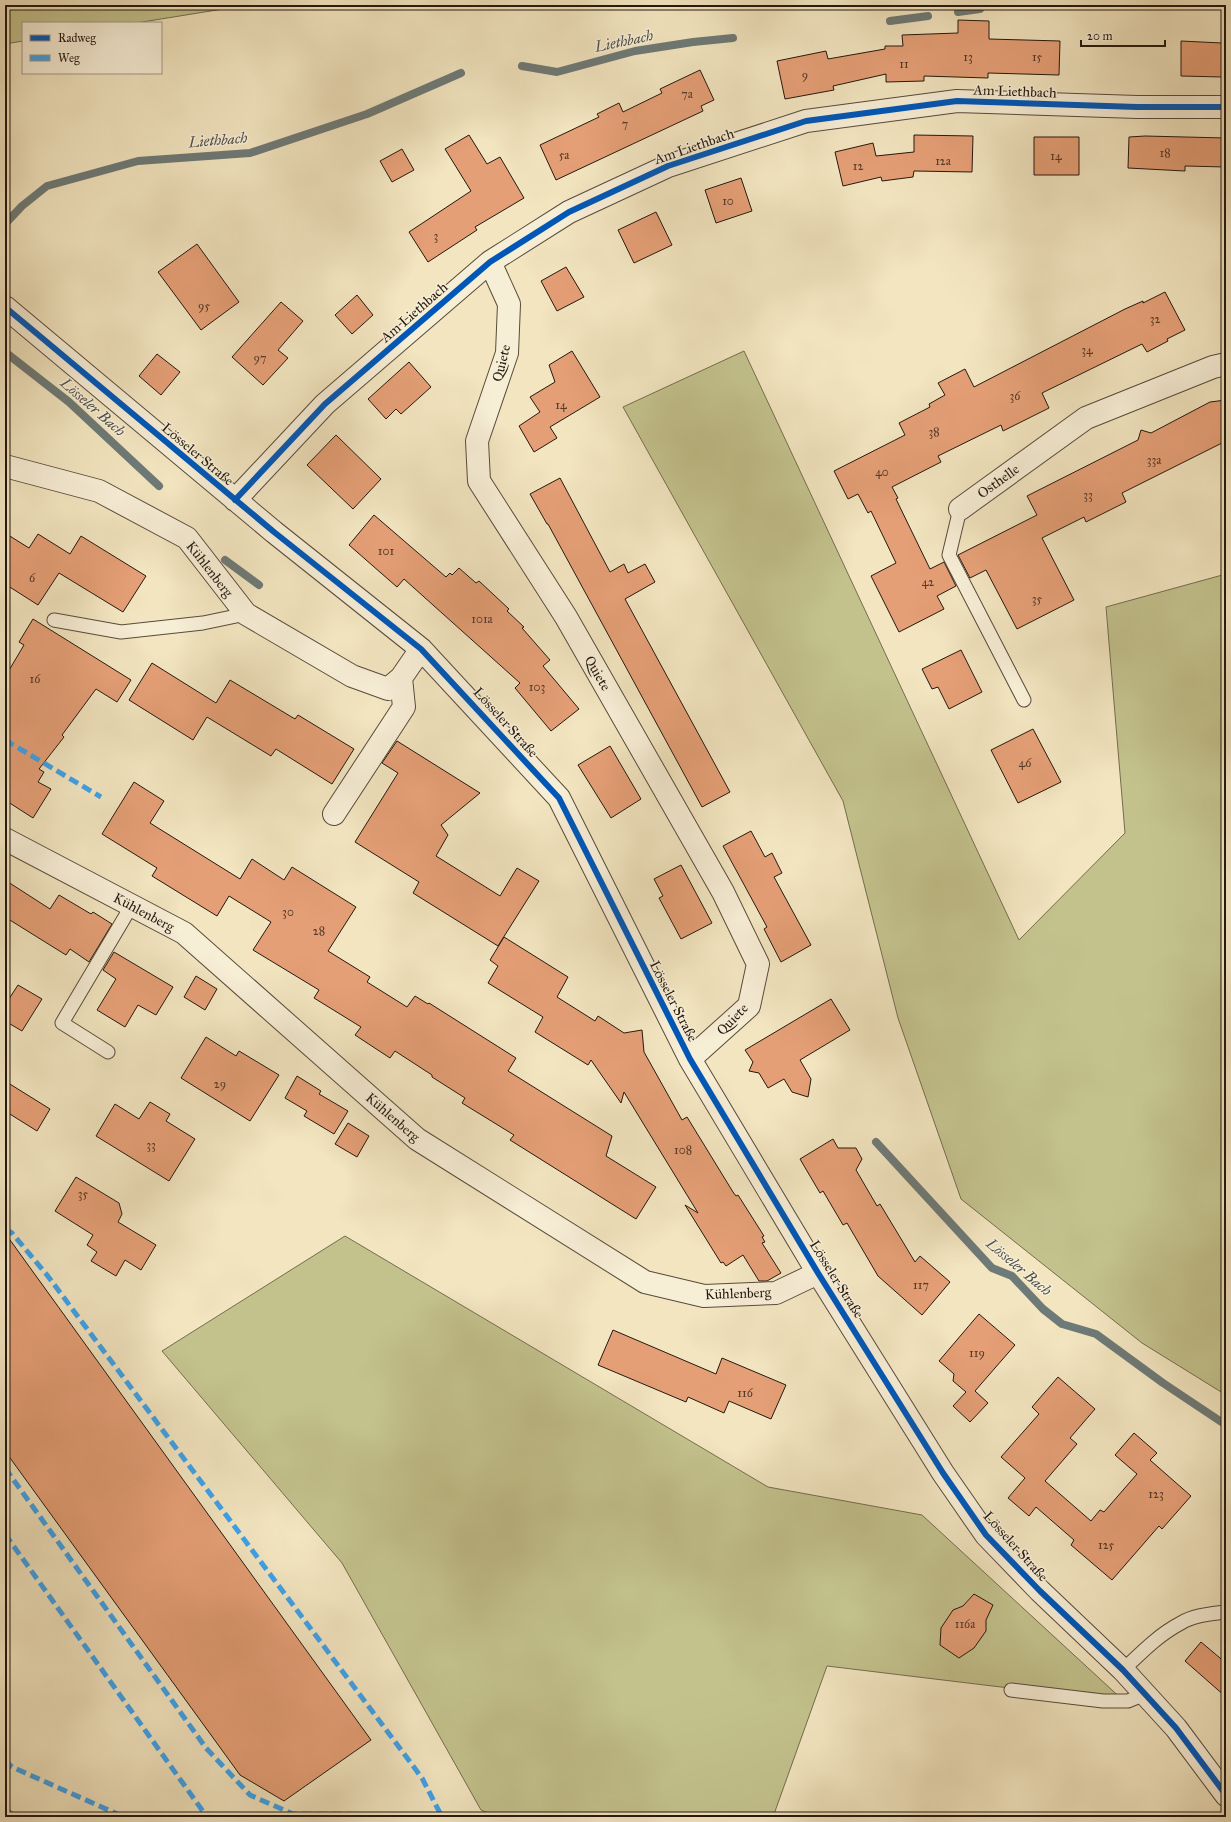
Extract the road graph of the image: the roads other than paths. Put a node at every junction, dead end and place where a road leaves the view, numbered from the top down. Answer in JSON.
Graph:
{"nodes":[{"id":1,"x":1226,"y":107,"type":"edge"},
{"id":2,"x":490,"y":262,"type":"junction"},
{"id":3,"x":5,"y":307,"type":"edge"},
{"id":4,"x":1226,"y":364,"type":"edge"},
{"id":5,"x":5,"y":466,"type":"edge"},
{"id":6,"x":235,"y":500,"type":"junction"},
{"id":7,"x":960,"y":509,"type":"joint"},
{"id":8,"x":246,"y":614,"type":"junction"},
{"id":9,"x":54,"y":620,"type":"dead end"},
{"id":10,"x":421,"y":649,"type":"junction"},
{"id":11,"x":401,"y":678,"type":"junction"},
{"id":12,"x":1024,"y":700,"type":"dead end"},
{"id":13,"x":334,"y":814,"type":"dead end"},
{"id":14,"x":5,"y":839,"type":"edge"},
{"id":15,"x":132,"y":905,"type":"junction"},
{"id":16,"x":108,"y":1052,"type":"dead end"},
{"id":17,"x":690,"y":1059,"type":"junction"},
{"id":18,"x":818,"y":1273,"type":"junction"},
{"id":19,"x":1226,"y":1612,"type":"edge"},
{"id":20,"x":1123,"y":1670,"type":"junction"},
{"id":21,"x":1012,"y":1690,"type":"dead end"},
{"id":22,"x":1145,"y":1694,"type":"junction"},
{"id":23,"x":1226,"y":1795,"type":"edge"}],
"edges":[{"from":1,"to":2,"type":"street","name":"Am Liethbach"},
{"from":2,"to":6,"type":"street","name":"Am Liethbach"},
{"from":2,"to":17,"type":"street","name":"Quiete"},
{"from":3,"to":6,"type":"street","name":"Lösseler Straße"},
{"from":4,"to":7,"type":"street","name":"Osthelle"},
{"from":5,"to":8,"type":"street","name":"Kühlenberg"},
{"from":6,"to":10,"type":"street","name":"Lösseler Straße"},
{"from":7,"to":12,"type":"lane","name":"Osthelle"},
{"from":8,"to":9,"type":"lane"},
{"from":8,"to":11,"type":"street","name":"Kühlenberg"},
{"from":10,"to":11,"type":"street","name":"Kühlenberg"},
{"from":10,"to":17,"type":"street","name":"Lösseler Straße"},
{"from":11,"to":13,"type":"street"},
{"from":14,"to":15,"type":"street","name":"Kühlenberg"},
{"from":15,"to":16,"type":"lane"},
{"from":15,"to":18,"type":"street","name":"Kühlenberg"},
{"from":17,"to":18,"type":"street","name":"Lösseler Straße"},
{"from":18,"to":20,"type":"street","name":"Lösseler Straße"},
{"from":19,"to":20,"type":"lane"},
{"from":20,"to":22,"type":"street","name":"Lösseler Straße"},
{"from":21,"to":22,"type":"lane"},
{"from":22,"to":23,"type":"street","name":"Lösseler Straße"}]}
